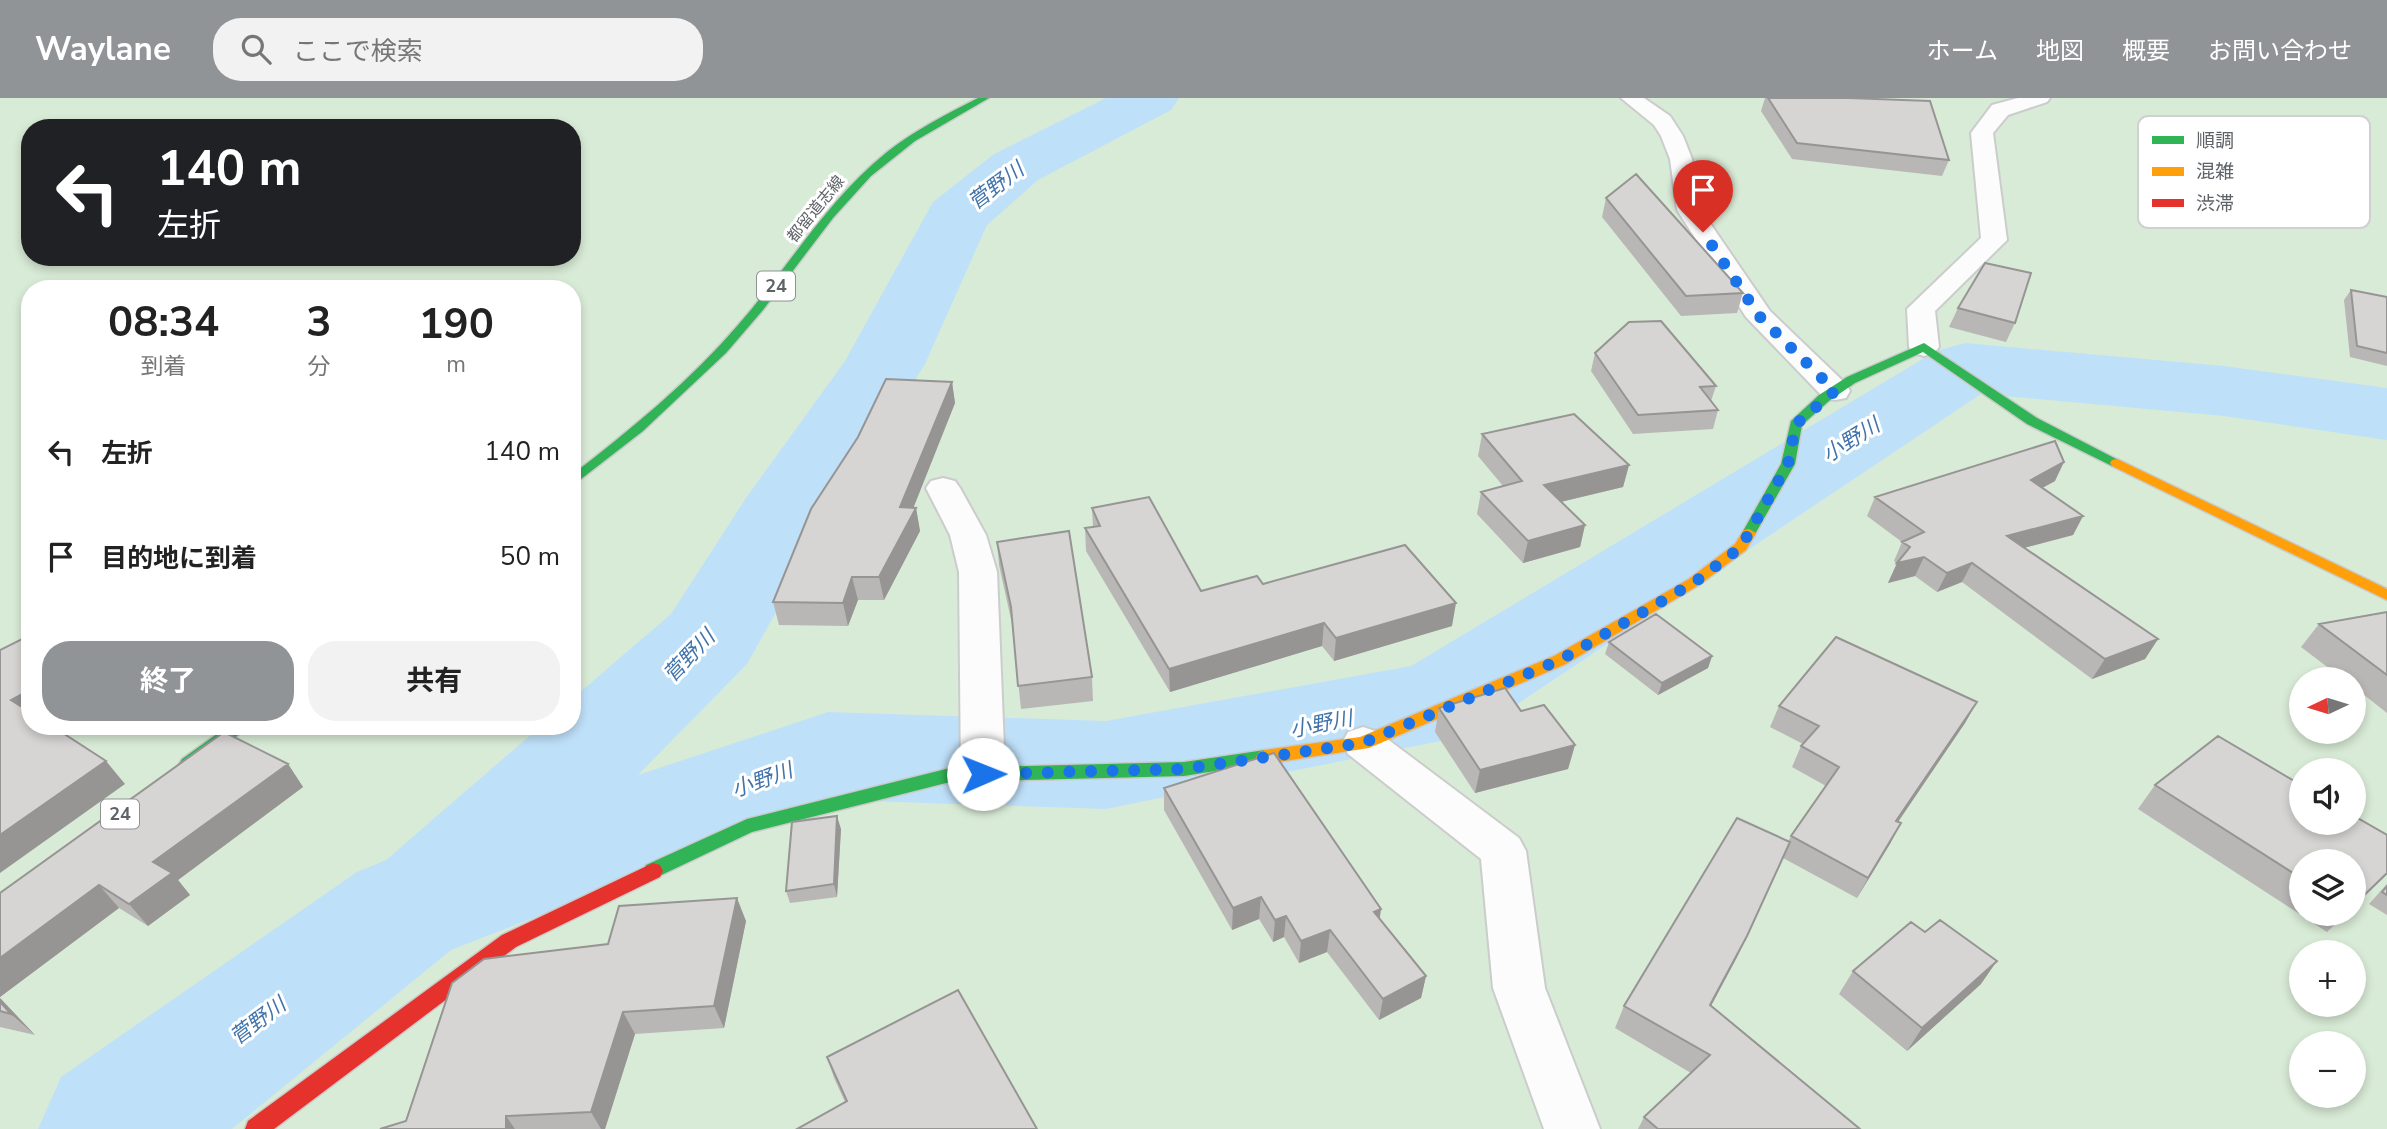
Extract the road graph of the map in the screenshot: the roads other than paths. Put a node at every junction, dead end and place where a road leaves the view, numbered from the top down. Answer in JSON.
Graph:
{"nodes":[{"id":1,"x":985,"y":98,"type":"edge"},
{"id":2,"x":1632,"y":98,"type":"edge"},
{"id":3,"x":2040,"y":98,"type":"edge"},
{"id":4,"x":1924,"y":347,"type":"junction"},
{"id":5,"x":1835,"y":391,"type":"junction"},
{"id":6,"x":581,"y":475,"type":"edge"},
{"id":7,"x":943,"y":488,"type":"dead end"},
{"id":8,"x":2387,"y":596,"type":"edge"},
{"id":9,"x":229,"y":735,"type":"edge"},
{"id":10,"x":1363,"y":743,"type":"junction"},
{"id":11,"x":175,"y":774,"type":"edge"},
{"id":12,"x":983,"y":774,"type":"junction"},
{"id":13,"x":256,"y":1129,"type":"edge"},
{"id":14,"x":1572,"y":1129,"type":"edge"}],
"edges":[{"from":1,"to":6,"type":"street","name":"都留道志線","number":"24"},
{"from":2,"to":5,"type":"street"},
{"from":3,"to":4,"type":"street"},
{"from":4,"to":5,"type":"street"},
{"from":4,"to":8,"type":"street"},
{"from":5,"to":10,"type":"street"},
{"from":7,"to":12,"type":"street"},
{"from":9,"to":11,"type":"street"},
{"from":10,"to":12,"type":"street"},
{"from":10,"to":14,"type":"street"},
{"from":12,"to":13,"type":"street"}]}
